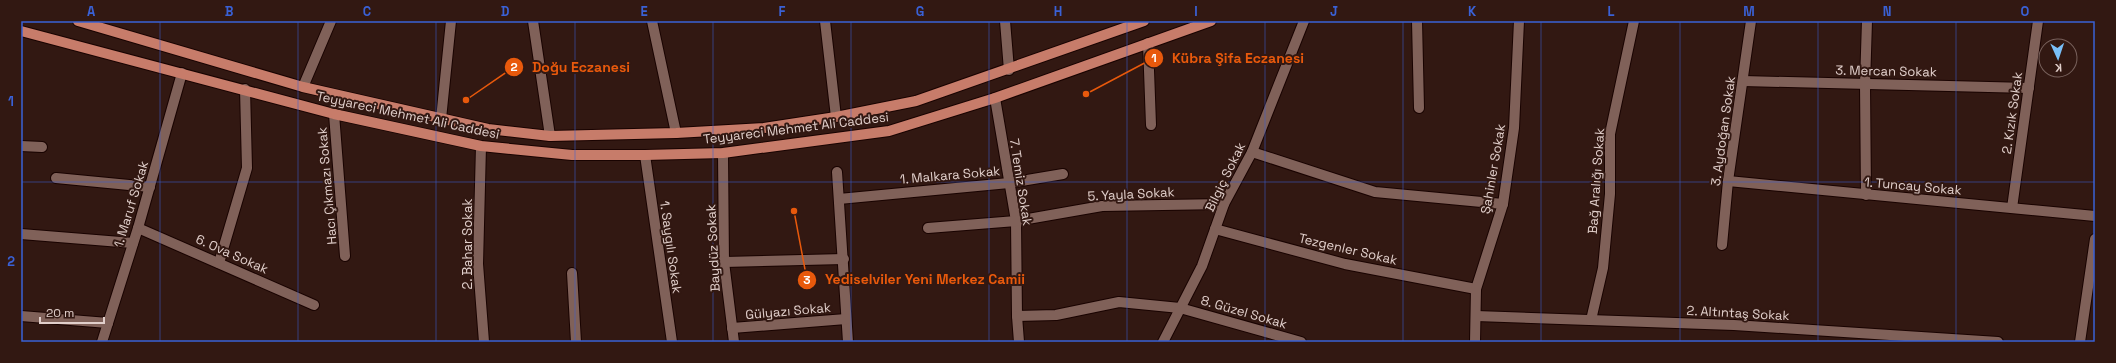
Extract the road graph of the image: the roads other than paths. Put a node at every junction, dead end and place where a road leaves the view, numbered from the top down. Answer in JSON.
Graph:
{"nodes":[{"id":1,"x":78,"y":21,"type":"edge"},
{"id":2,"x":330,"y":21,"type":"edge"},
{"id":3,"x":451,"y":21,"type":"edge"},
{"id":4,"x":533,"y":21,"type":"edge"},
{"id":5,"x":652,"y":21,"type":"edge"},
{"id":6,"x":825,"y":21,"type":"edge"},
{"id":7,"x":1005,"y":21,"type":"edge"},
{"id":8,"x":1143,"y":21,"type":"edge"},
{"id":9,"x":1211,"y":21,"type":"edge"},
{"id":10,"x":1304,"y":21,"type":"edge"},
{"id":11,"x":1417,"y":21,"type":"edge"},
{"id":12,"x":1519,"y":21,"type":"edge"},
{"id":13,"x":1634,"y":21,"type":"edge"},
{"id":14,"x":1751,"y":21,"type":"edge"},
{"id":15,"x":1867,"y":21,"type":"edge"},
{"id":16,"x":2038,"y":21,"type":"edge"},
{"id":17,"x":21,"y":31,"type":"edge"},
{"id":18,"x":1148,"y":43,"type":"junction"},
{"id":19,"x":1009,"y":70,"type":"junction"},
{"id":20,"x":182,"y":73,"type":"junction"},
{"id":21,"x":1743,"y":82,"type":"junction"},
{"id":22,"x":1865,"y":84,"type":"junction"},
{"id":23,"x":303,"y":87,"type":"junction"},
{"id":24,"x":2028,"y":88,"type":"junction"},
{"id":25,"x":245,"y":89,"type":"junction"},
{"id":26,"x":994,"y":98,"type":"junction"},
{"id":27,"x":1419,"y":108,"type":"dead end"},
{"id":28,"x":334,"y":114,"type":"junction"},
{"id":29,"x":836,"y":117,"type":"junction"},
{"id":30,"x":441,"y":119,"type":"junction"},
{"id":31,"x":1151,"y":125,"type":"dead end"},
{"id":32,"x":676,"y":133,"type":"junction"},
{"id":33,"x":550,"y":136,"type":"junction"},
{"id":34,"x":21,"y":146,"type":"edge"},
{"id":35,"x":481,"y":146,"type":"junction"},
{"id":36,"x":42,"y":148,"type":"dead end"},
{"id":37,"x":1252,"y":152,"type":"junction"},
{"id":38,"x":723,"y":153,"type":"junction"},
{"id":39,"x":645,"y":155,"type":"junction"},
{"id":40,"x":838,"y":172,"type":"dead end"},
{"id":41,"x":1064,"y":174,"type":"dead end"},
{"id":42,"x":56,"y":178,"type":"dead end"},
{"id":43,"x":1728,"y":182,"type":"junction"},
{"id":44,"x":1009,"y":183,"type":"junction"},
{"id":45,"x":150,"y":187,"type":"junction"},
{"id":46,"x":1866,"y":195,"type":"junction"},
{"id":47,"x":839,"y":199,"type":"junction"},
{"id":48,"x":1224,"y":204,"type":"junction"},
{"id":49,"x":1503,"y":204,"type":"junction"},
{"id":50,"x":2012,"y":208,"type":"junction"},
{"id":51,"x":2095,"y":216,"type":"edge"},
{"id":52,"x":1016,"y":221,"type":"junction"},
{"id":53,"x":138,"y":228,"type":"junction"},
{"id":54,"x":928,"y":228,"type":"dead end"},
{"id":55,"x":1215,"y":229,"type":"junction"},
{"id":56,"x":21,"y":234,"type":"edge"},
{"id":57,"x":2095,"y":239,"type":"edge"},
{"id":58,"x":133,"y":243,"type":"junction"},
{"id":59,"x":1722,"y":245,"type":"dead end"},
{"id":60,"x":345,"y":256,"type":"dead end"},
{"id":61,"x":844,"y":260,"type":"junction"},
{"id":62,"x":724,"y":262,"type":"junction"},
{"id":63,"x":219,"y":263,"type":"junction"},
{"id":64,"x":572,"y":273,"type":"dead end"},
{"id":65,"x":1476,"y":289,"type":"junction"},
{"id":66,"x":314,"y":305,"type":"dead end"},
{"id":67,"x":1180,"y":308,"type":"junction"},
{"id":68,"x":21,"y":316,"type":"edge"},
{"id":69,"x":1017,"y":316,"type":"junction"},
{"id":70,"x":1476,"y":316,"type":"junction"},
{"id":71,"x":846,"y":319,"type":"junction"},
{"id":72,"x":1591,"y":320,"type":"junction"},
{"id":73,"x":108,"y":323,"type":"junction"},
{"id":74,"x":732,"y":328,"type":"junction"},
{"id":75,"x":1986,"y":341,"type":"edge"},
{"id":76,"x":102,"y":342,"type":"edge"},
{"id":77,"x":484,"y":342,"type":"edge"},
{"id":78,"x":576,"y":342,"type":"edge"},
{"id":79,"x":672,"y":342,"type":"edge"},
{"id":80,"x":734,"y":342,"type":"edge"},
{"id":81,"x":848,"y":342,"type":"edge"},
{"id":82,"x":1019,"y":342,"type":"edge"},
{"id":83,"x":1163,"y":342,"type":"edge"},
{"id":84,"x":1301,"y":342,"type":"edge"},
{"id":85,"x":1475,"y":342,"type":"edge"},
{"id":86,"x":1998,"y":342,"type":"edge"},
{"id":87,"x":2080,"y":342,"type":"edge"}],
"edges":[{"from":1,"to":23,"type":"main road","name":"Teyyareci Mehmet Ali Caddesi"},
{"from":2,"to":23,"type":"street"},
{"from":3,"to":30,"type":"street"},
{"from":4,"to":33,"type":"street"},
{"from":5,"to":32,"type":"street"},
{"from":6,"to":29,"type":"street"},
{"from":7,"to":19,"type":"street"},
{"from":8,"to":19,"type":"main road","name":"Teyyareci Mehmet Ali Caddesi"},
{"from":9,"to":18,"type":"main road","name":"Teyyareci Mehmet Ali Caddesi"},
{"from":10,"to":37,"type":"street","name":"Bilgiç Sokak"},
{"from":11,"to":27,"type":"street"},
{"from":12,"to":49,"type":"street","name":"Şahinler Sokak"},
{"from":13,"to":72,"type":"street","name":"Bağ Aralığı Sokak"},
{"from":14,"to":21,"type":"street","name":"3. Aydoğan Sokak"},
{"from":15,"to":22,"type":"street"},
{"from":16,"to":24,"type":"street","name":"2. Kızık Sokak"},
{"from":17,"to":20,"type":"main road","name":"Teyyareci Mehmet Ali Caddesi"},
{"from":18,"to":26,"type":"main road","name":"Teyyareci Mehmet Ali Caddesi"},
{"from":18,"to":31,"type":"street"},
{"from":19,"to":29,"type":"main road","name":"Teyyareci Mehmet Ali Caddesi"},
{"from":20,"to":25,"type":"main road","name":"Teyyareci Mehmet Ali Caddesi"},
{"from":20,"to":45,"type":"street","name":"1. Maruf Sokak"},
{"from":21,"to":22,"type":"street","name":"3. Mercan Sokak"},
{"from":21,"to":43,"type":"street","name":"3. Aydoğan Sokak"},
{"from":22,"to":24,"type":"street","name":"3. Mercan Sokak"},
{"from":22,"to":46,"type":"street"},
{"from":23,"to":30,"type":"main road","name":"Teyyareci Mehmet Ali Caddesi"},
{"from":24,"to":50,"type":"street","name":"2. Kızık Sokak"},
{"from":25,"to":28,"type":"main road","name":"Teyyareci Mehmet Ali Caddesi"},
{"from":25,"to":63,"type":"street"},
{"from":26,"to":38,"type":"main road","name":"Teyyareci Mehmet Ali Caddesi"},
{"from":26,"to":44,"type":"street","name":"7. Temiz Sokak"},
{"from":28,"to":35,"type":"main road","name":"Teyyareci Mehmet Ali Caddesi"},
{"from":28,"to":60,"type":"street","name":"Hacı Çıkmazı Sokak"},
{"from":29,"to":32,"type":"main road","name":"Teyyareci Mehmet Ali Caddesi"},
{"from":30,"to":33,"type":"main road","name":"Teyyareci Mehmet Ali Caddesi"},
{"from":32,"to":33,"type":"main road","name":"Teyyareci Mehmet Ali Caddesi"},
{"from":34,"to":36,"type":"street"},
{"from":35,"to":39,"type":"main road","name":"Teyyareci Mehmet Ali Caddesi"},
{"from":35,"to":77,"type":"street","name":"2. Bahar Sokak"},
{"from":37,"to":48,"type":"street","name":"Bilgiç Sokak"},
{"from":37,"to":49,"type":"street"},
{"from":38,"to":39,"type":"main road","name":"Teyyareci Mehmet Ali Caddesi"},
{"from":38,"to":62,"type":"street","name":"Baydüz Sokak"},
{"from":39,"to":79,"type":"street","name":"1. Saygılı Sokak"},
{"from":40,"to":47,"type":"street"},
{"from":41,"to":44,"type":"street","name":"1. Malkara Sokak"},
{"from":42,"to":45,"type":"street"},
{"from":43,"to":46,"type":"street","name":"1. Tuncay Sokak"},
{"from":43,"to":59,"type":"street","name":"3. Aydoğan Sokak"},
{"from":44,"to":47,"type":"street","name":"1. Malkara Sokak"},
{"from":44,"to":52,"type":"street","name":"7. Temiz Sokak"},
{"from":45,"to":53,"type":"street","name":"1. Maruf Sokak"},
{"from":46,"to":50,"type":"street","name":"1. Tuncay Sokak"},
{"from":47,"to":61,"type":"street"},
{"from":48,"to":52,"type":"street","name":"5. Yayla Sokak"},
{"from":48,"to":55,"type":"street","name":"Bilgiç Sokak"},
{"from":49,"to":65,"type":"street","name":"Şahinler Sokak"},
{"from":50,"to":51,"type":"street","name":"1. Tuncay Sokak"},
{"from":52,"to":54,"type":"street","name":"5. Yayla Sokak"},
{"from":52,"to":69,"type":"street","name":"7. Temiz Sokak"},
{"from":53,"to":58,"type":"street","name":"1. Maruf Sokak"},
{"from":53,"to":63,"type":"street","name":"6. Ova Sokak"},
{"from":55,"to":65,"type":"street","name":"Tezgenler Sokak"},
{"from":55,"to":67,"type":"street","name":"Bilgiç Sokak"},
{"from":56,"to":58,"type":"street"},
{"from":57,"to":87,"type":"street"},
{"from":58,"to":73,"type":"street","name":"1. Maruf Sokak"},
{"from":61,"to":62,"type":"street"},
{"from":61,"to":71,"type":"street"},
{"from":62,"to":74,"type":"street","name":"Baydüz Sokak"},
{"from":63,"to":66,"type":"street","name":"6. Ova Sokak"},
{"from":64,"to":78,"type":"street"},
{"from":65,"to":70,"type":"street","name":"Şahinler Sokak"},
{"from":67,"to":69,"type":"street","name":"8. Güzel Sokak"},
{"from":67,"to":83,"type":"street","name":"Bilgiç Sokak"},
{"from":67,"to":84,"type":"street","name":"8. Güzel Sokak"},
{"from":68,"to":73,"type":"street"},
{"from":69,"to":82,"type":"street","name":"7. Temiz Sokak"},
{"from":70,"to":72,"type":"street","name":"2. Altıntaş Sokak"},
{"from":70,"to":85,"type":"street","name":"Şahinler Sokak"},
{"from":71,"to":74,"type":"street","name":"Gülyazı Sokak"},
{"from":71,"to":81,"type":"street"},
{"from":72,"to":75,"type":"street","name":"2. Altıntaş Sokak"},
{"from":73,"to":76,"type":"street","name":"1. Maruf Sokak"},
{"from":74,"to":80,"type":"street","name":"Baydüz Sokak"},
{"from":75,"to":86,"type":"street","name":"2. Altıntaş Sokak"}]}
